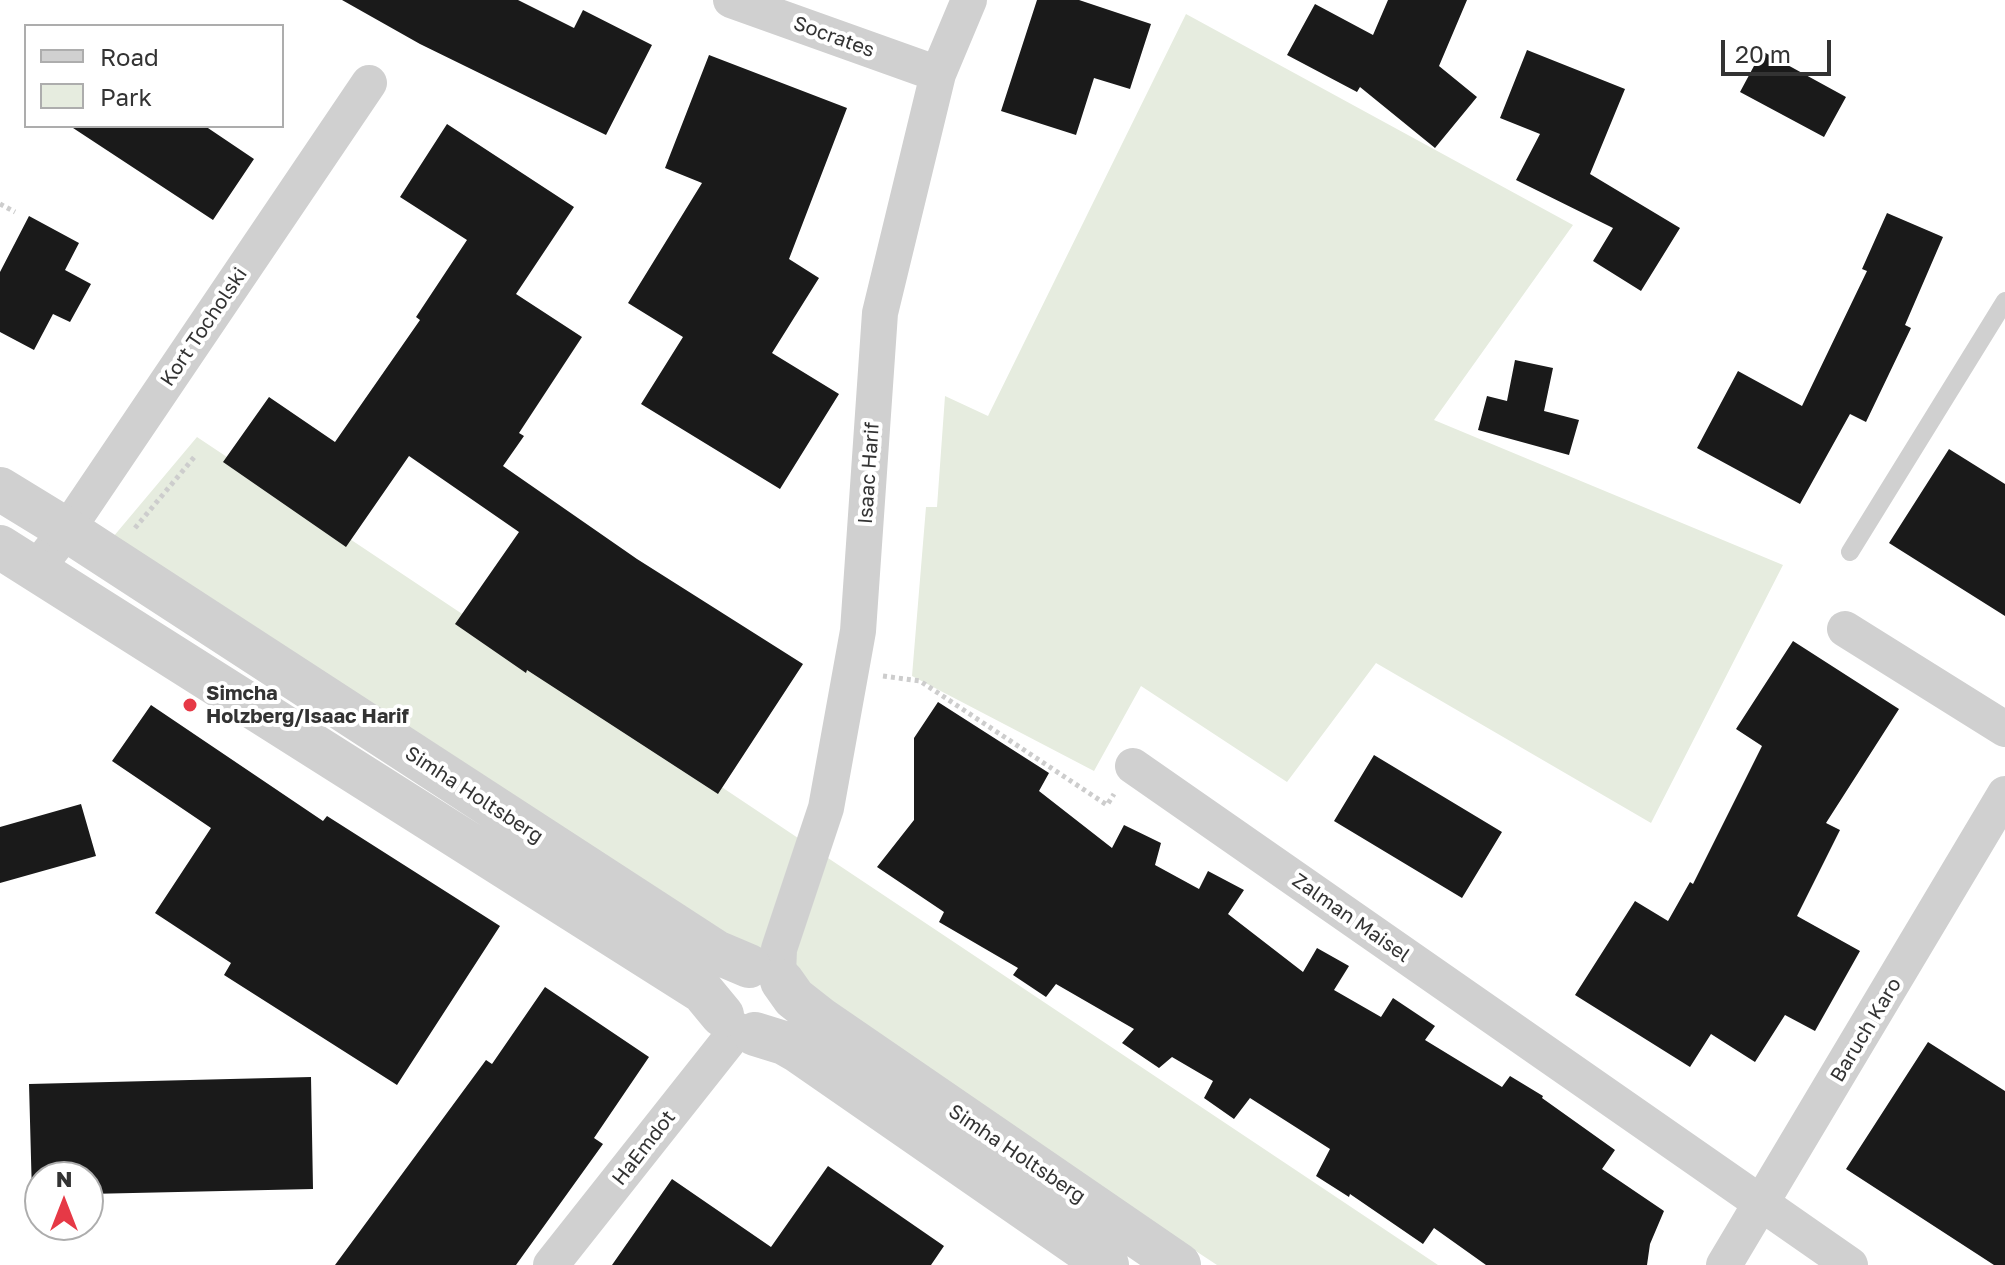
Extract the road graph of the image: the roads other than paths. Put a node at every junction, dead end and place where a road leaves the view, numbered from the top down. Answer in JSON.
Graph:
{"nodes":[{"id":1,"x":731,"y":0,"type":"edge"},
{"id":2,"x":969,"y":0,"type":"edge"},
{"id":3,"x":938,"y":74,"type":"junction"},
{"id":4,"x":369,"y":83,"type":"dead end"},
{"id":5,"x":2005,"y":301,"type":"edge"},
{"id":6,"x":0,"y":489,"type":"edge"},
{"id":7,"x":67,"y":530,"type":"junction"},
{"id":8,"x":1850,"y":552,"type":"dead end"},
{"id":9,"x":18,"y":558,"type":"edge"},
{"id":10,"x":1845,"y":629,"type":"dead end"},
{"id":11,"x":2005,"y":729,"type":"edge"},
{"id":12,"x":1133,"y":766,"type":"road end"},
{"id":13,"x":2005,"y":794,"type":"edge"},
{"id":14,"x":770,"y":967,"type":"junction"},
{"id":15,"x":738,"y":1026,"type":"junction"},
{"id":16,"x":1762,"y":1204,"type":"junction"},
{"id":17,"x":551,"y":1265,"type":"edge"},
{"id":18,"x":1107,"y":1265,"type":"edge"},
{"id":19,"x":1179,"y":1265,"type":"edge"},
{"id":20,"x":1724,"y":1265,"type":"edge"},
{"id":21,"x":1850,"y":1265,"type":"edge"}],
"edges":[{"from":1,"to":3,"type":"street","name":"Socrates"},
{"from":2,"to":3,"type":"street","name":"Isaac Harif"},
{"from":3,"to":14,"type":"street","name":"Isaac Harif"},
{"from":4,"to":7,"type":"street","name":"Kort Tocholski"},
{"from":5,"to":8,"type":"lane"},
{"from":6,"to":7,"type":"street","name":"Simha Holtsberg"},
{"from":7,"to":9,"type":"street","name":"Kort Tocholski"},
{"from":7,"to":14,"type":"street","name":"Simha Holtsberg"},
{"from":9,"to":15,"type":"street","name":"Simha Holtsberg"},
{"from":10,"to":11,"type":"street"},
{"from":12,"to":16,"type":"street","name":"Zalman Maisel"},
{"from":13,"to":16,"type":"street","name":"Baruch Karo"},
{"from":14,"to":15,"type":"street"},
{"from":14,"to":15,"type":"street"},
{"from":14,"to":19,"type":"street","name":"Simha Holtsberg"},
{"from":15,"to":17,"type":"street","name":"HaEmdot"},
{"from":15,"to":18,"type":"street","name":"Simha Holtsberg"},
{"from":16,"to":20,"type":"street","name":"Baruch Karo"},
{"from":16,"to":21,"type":"street","name":"Zalman Maisel"}]}
